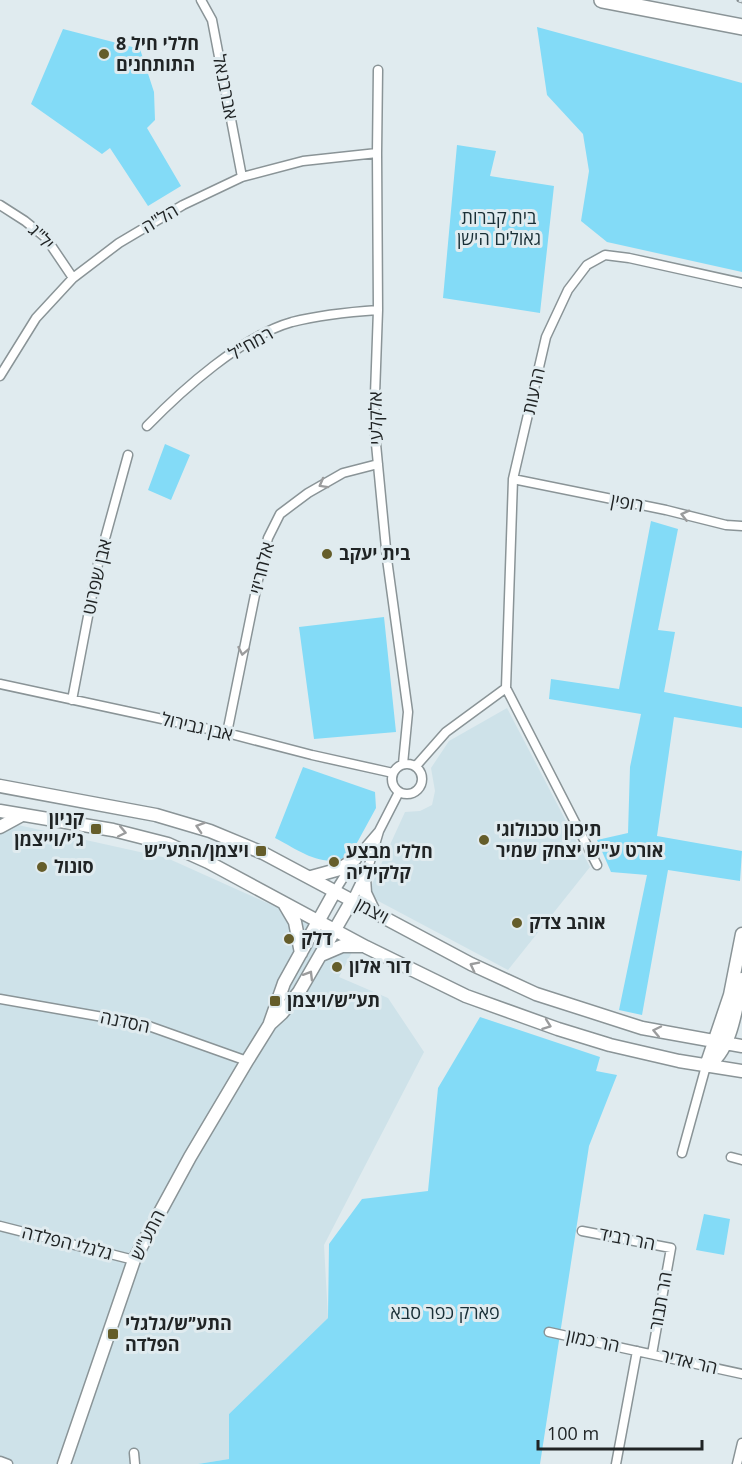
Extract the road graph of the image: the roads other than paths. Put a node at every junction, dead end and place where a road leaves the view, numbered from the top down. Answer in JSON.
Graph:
{"nodes":[{"id":1,"x":201,"y":0,"type":"edge"},
{"id":2,"x":602,"y":0,"type":"edge"},
{"id":3,"x":643,"y":0,"type":"edge"},
{"id":4,"x":742,"y":25,"type":"edge"},
{"id":5,"x":378,"y":70,"type":"dead end"},
{"id":6,"x":377,"y":153,"type":"junction"},
{"id":7,"x":242,"y":177,"type":"junction"},
{"id":8,"x":0,"y":205,"type":"edge"},
{"id":9,"x":73,"y":278,"type":"junction"},
{"id":10,"x":742,"y":283,"type":"edge"},
{"id":11,"x":378,"y":310,"type":"junction"},
{"id":12,"x":1,"y":372,"type":"edge"},
{"id":13,"x":147,"y":426,"type":"dead end"},
{"id":14,"x":128,"y":455,"type":"dead end"},
{"id":15,"x":378,"y":464,"type":"junction"},
{"id":16,"x":513,"y":479,"type":"junction"},
{"id":17,"x":742,"y":526,"type":"edge"},
{"id":18,"x":0,"y":684,"type":"edge"},
{"id":19,"x":506,"y":688,"type":"junction"},
{"id":20,"x":72,"y":700,"type":"junction"},
{"id":21,"x":227,"y":733,"type":"junction"},
{"id":22,"x":403,"y":764,"type":"junction"},
{"id":23,"x":416,"y":766,"type":"junction"},
{"id":24,"x":393,"y":772,"type":"junction"},
{"id":25,"x":0,"y":786,"type":"edge"},
{"id":26,"x":399,"y":792,"type":"junction"},
{"id":27,"x":0,"y":811,"type":"edge"},
{"id":28,"x":23,"y":814,"type":"junction"},
{"id":29,"x":0,"y":827,"type":"edge"},
{"id":30,"x":379,"y":831,"type":"junction"},
{"id":31,"x":355,"y":859,"type":"junction"},
{"id":32,"x":597,"y":865,"type":"dead end"},
{"id":33,"x":311,"y":878,"type":"junction"},
{"id":34,"x":364,"y":878,"type":"junction"},
{"id":35,"x":335,"y":891,"type":"junction"},
{"id":36,"x":352,"y":900,"type":"junction"},
{"id":37,"x":282,"y":901,"type":"junction"},
{"id":38,"x":374,"y":912,"type":"junction"},
{"id":39,"x":318,"y":921,"type":"junction"},
{"id":40,"x":335,"y":930,"type":"junction"},
{"id":41,"x":742,"y":934,"type":"edge"},
{"id":42,"x":366,"y":947,"type":"junction"},
{"id":43,"x":301,"y":953,"type":"junction"},
{"id":44,"x":320,"y":956,"type":"junction"},
{"id":45,"x":742,"y":979,"type":"edge"},
{"id":46,"x":0,"y":999,"type":"edge"},
{"id":47,"x":270,"y":1024,"type":"junction"},
{"id":48,"x":720,"y":1042,"type":"junction"},
{"id":49,"x":742,"y":1046,"type":"edge"},
{"id":50,"x":247,"y":1061,"type":"junction"},
{"id":51,"x":706,"y":1066,"type":"junction"},
{"id":52,"x":720,"y":1068,"type":"junction"},
{"id":53,"x":742,"y":1071,"type":"edge"},
{"id":54,"x":698,"y":1093,"type":"junction"},
{"id":55,"x":682,"y":1153,"type":"dead end"},
{"id":56,"x":731,"y":1157,"type":"dead end"},
{"id":57,"x":742,"y":1160,"type":"edge"},
{"id":58,"x":0,"y":1226,"type":"edge"},
{"id":59,"x":582,"y":1231,"type":"dead end"},
{"id":60,"x":671,"y":1248,"type":"joint"},
{"id":61,"x":134,"y":1260,"type":"junction"},
{"id":62,"x":549,"y":1332,"type":"dead end"},
{"id":63,"x":637,"y":1351,"type":"junction"},
{"id":64,"x":652,"y":1354,"type":"junction"},
{"id":65,"x":742,"y":1374,"type":"edge"},
{"id":66,"x":742,"y":1443,"type":"edge"},
{"id":67,"x":134,"y":1454,"type":"dead end"},
{"id":68,"x":0,"y":1461,"type":"edge"},
{"id":69,"x":9,"y":1464,"type":"edge"},
{"id":70,"x":64,"y":1464,"type":"edge"},
{"id":71,"x":135,"y":1464,"type":"edge"},
{"id":72,"x":616,"y":1464,"type":"edge"},
{"id":73,"x":737,"y":1464,"type":"edge"}],
"edges":[{"from":1,"to":7,"type":"street","name":"אברבנאל"},
{"from":2,"to":4,"type":"highway"},
{"from":3,"to":4,"type":"highway"},
{"from":5,"to":6,"type":"street","name":"אלקלעי"},
{"from":6,"to":7,"type":"street","name":"הל\"ה"},
{"from":6,"to":11,"type":"street","name":"אלקלעי"},
{"from":7,"to":9,"type":"street","name":"הל\"ה"},
{"from":8,"to":9,"type":"street","name":"יל\"ג"},
{"from":9,"to":12,"type":"street","name":"הל\"ה"},
{"from":10,"to":16,"type":"street","name":"הרעות"},
{"from":11,"to":13,"type":"street","name":"רמח\"ל"},
{"from":11,"to":15,"type":"street","name":"אלקלעי"},
{"from":14,"to":20,"type":"street","name":"אבן שפרוט"},
{"from":15,"to":21,"type":"street","name":"אלחריזי","one_way":true},
{"from":15,"to":22,"type":"street","name":"אלקלעי"},
{"from":17,"to":16,"type":"street","name":"רופין","one_way":true},
{"from":16,"to":19,"type":"street","name":"הרעות"},
{"from":18,"to":20,"type":"street","name":"אבן גבירול"},
{"from":19,"to":23,"type":"street"},
{"from":19,"to":32,"type":"street","name":"הרעות"},
{"from":20,"to":21,"type":"street","name":"אבן גבירול"},
{"from":21,"to":24,"type":"street","name":"אבן גבירול"},
{"from":22,"to":23,"type":"street"},
{"from":22,"to":24,"type":"street"},
{"from":23,"to":26,"type":"street"},
{"from":24,"to":26,"type":"street"},
{"from":33,"to":25,"type":"main road","name":"ויצמן","one_way":true},
{"from":26,"to":30,"type":"street"},
{"from":27,"to":28,"type":"main road","name":"ויצמן"},
{"from":28,"to":29,"type":"main road"},
{"from":28,"to":37,"type":"main road","name":"ויצמן","one_way":true},
{"from":30,"to":31,"type":"street"},
{"from":30,"to":34,"type":"street"},
{"from":31,"to":33,"type":"main road"},
{"from":31,"to":35,"type":"street"},
{"from":33,"to":35,"type":"main road","name":"ויצמן"},
{"from":34,"to":36,"type":"street"},
{"from":34,"to":38,"type":"main road"},
{"from":35,"to":36,"type":"main road","name":"ויצמן"},
{"from":35,"to":39,"type":"main road","name":"התע\"ש"},
{"from":36,"to":38,"type":"main road","name":"ויצמן"},
{"from":36,"to":40,"type":"main road"},
{"from":37,"to":39,"type":"main road","name":"ויצמן"},
{"from":37,"to":43,"type":"main road"},
{"from":48,"to":38,"type":"main road","name":"ויצמן","one_way":true},
{"from":39,"to":40,"type":"main road","name":"ויצמן"},
{"from":39,"to":43,"type":"main road","name":"התע\"ש"},
{"from":40,"to":42,"type":"main road","name":"ויצמן"},
{"from":40,"to":44,"type":"main road","name":"התע\"ש"},
{"from":41,"to":48,"type":"main road"},
{"from":42,"to":44,"type":"main road"},
{"from":42,"to":51,"type":"main road","name":"ויצמן","one_way":true},
{"from":43,"to":47,"type":"main road","name":"התע\"ש"},
{"from":47,"to":44,"type":"main road","name":"התע\"ש","one_way":true},
{"from":45,"to":48,"type":"main road"},
{"from":46,"to":50,"type":"street","name":"הסדנה"},
{"from":47,"to":50,"type":"main road","name":"התע\"ש"},
{"from":48,"to":49,"type":"main road","name":"ויצמן"},
{"from":48,"to":51,"type":"main road"},
{"from":50,"to":61,"type":"main road","name":"התע\"ש"},
{"from":51,"to":52,"type":"main road","name":"ויצמן"},
{"from":51,"to":54,"type":"street"},
{"from":52,"to":53,"type":"main road","name":"ויצמן"},
{"from":52,"to":54,"type":"street"},
{"from":54,"to":55,"type":"street"},
{"from":56,"to":57,"type":"street"},
{"from":58,"to":61,"type":"street","name":"גלגלי הפלדה"},
{"from":59,"to":60,"type":"street","name":"הר רביד"},
{"from":60,"to":64,"type":"street","name":"הר תבור"},
{"from":61,"to":70,"type":"main road","name":"התע\"ש"},
{"from":62,"to":63,"type":"street","name":"הר כמון"},
{"from":63,"to":64,"type":"street","name":"הר אדיר"},
{"from":63,"to":72,"type":"street","name":"הר תבור"},
{"from":64,"to":65,"type":"street","name":"הר אדיר"},
{"from":66,"to":73,"type":"street"},
{"from":67,"to":71,"type":"street"},
{"from":68,"to":69,"type":"street"}]}
